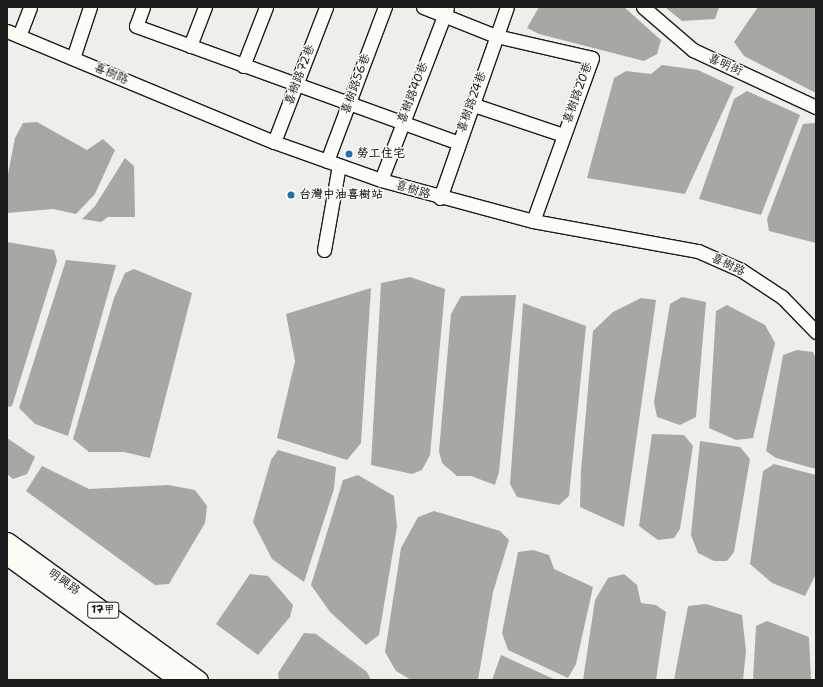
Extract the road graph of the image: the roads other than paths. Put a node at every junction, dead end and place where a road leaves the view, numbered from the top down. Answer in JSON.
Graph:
{"nodes":[{"id":1,"x":30,"y":7,"type":"edge"},
{"id":2,"x":90,"y":7,"type":"edge"},
{"id":3,"x":143,"y":7,"type":"edge"},
{"id":4,"x":204,"y":7,"type":"edge"},
{"id":5,"x":266,"y":7,"type":"edge"},
{"id":6,"x":326,"y":7,"type":"edge"},
{"id":7,"x":385,"y":7,"type":"edge"},
{"id":8,"x":423,"y":7,"type":"edge"},
{"id":9,"x":507,"y":7,"type":"edge"},
{"id":10,"x":643,"y":7,"type":"edge"},
{"id":11,"x":445,"y":11,"type":"edge"},
{"id":12,"x":13,"y":34,"type":"edge"},
{"id":13,"x":496,"y":36,"type":"junction"},
{"id":14,"x":190,"y":46,"type":"junction"},
{"id":15,"x":73,"y":58,"type":"junction"},
{"id":16,"x":243,"y":66,"type":"junction"},
{"id":17,"x":296,"y":86,"type":"junction"},
{"id":18,"x":350,"y":104,"type":"junction"},
{"id":19,"x":471,"y":104,"type":"junction"},
{"id":20,"x":816,"y":107,"type":"edge"},
{"id":21,"x":402,"y":123,"type":"junction"},
{"id":22,"x":563,"y":135,"type":"junction"},
{"id":23,"x":274,"y":142,"type":"junction"},
{"id":24,"x":457,"y":142,"type":"junction"},
{"id":25,"x":333,"y":163,"type":"junction"},
{"id":26,"x":381,"y":180,"type":"junction"},
{"id":27,"x":440,"y":198,"type":"junction"},
{"id":28,"x":533,"y":221,"type":"junction"},
{"id":29,"x":324,"y":250,"type":"dead end"},
{"id":30,"x":816,"y":332,"type":"edge"},
{"id":31,"x":7,"y":541,"type":"edge"},
{"id":32,"x":7,"y":556,"type":"edge"},
{"id":33,"x":178,"y":680,"type":"edge"},
{"id":34,"x":199,"y":680,"type":"edge"}],
"edges":[{"from":1,"to":12,"type":"street"},
{"from":2,"to":15,"type":"street"},
{"from":3,"to":14,"type":"street"},
{"from":4,"to":14,"type":"street"},
{"from":5,"to":16,"type":"street"},
{"from":6,"to":17,"type":"street","name":"喜樹路72巷"},
{"from":7,"to":18,"type":"street","name":"喜樹路56巷"},
{"from":8,"to":11,"type":"street"},
{"from":9,"to":13,"type":"street","name":"喜樹路24巷"},
{"from":10,"to":20,"type":"street","name":"喜明街"},
{"from":11,"to":13,"type":"street"},
{"from":11,"to":21,"type":"street","name":"喜樹路40巷"},
{"from":12,"to":15,"type":"street","name":"喜樹路"},
{"from":13,"to":19,"type":"street","name":"喜樹路24巷"},
{"from":13,"to":22,"type":"street","name":"喜樹路20巷"},
{"from":14,"to":16,"type":"street"},
{"from":15,"to":23,"type":"street","name":"喜樹路"},
{"from":16,"to":17,"type":"street"},
{"from":17,"to":18,"type":"street"},
{"from":17,"to":23,"type":"street","name":"喜樹路72巷"},
{"from":18,"to":21,"type":"street"},
{"from":18,"to":25,"type":"street","name":"喜樹路56巷"},
{"from":19,"to":22,"type":"street"},
{"from":19,"to":24,"type":"street","name":"喜樹路24巷"},
{"from":21,"to":24,"type":"street"},
{"from":21,"to":26,"type":"street","name":"喜樹路40巷"},
{"from":22,"to":28,"type":"street","name":"喜樹路20巷"},
{"from":23,"to":25,"type":"street","name":"喜樹路"},
{"from":24,"to":27,"type":"street","name":"喜樹路24巷"},
{"from":25,"to":26,"type":"street","name":"喜樹路"},
{"from":25,"to":29,"type":"street","name":"喜樹路56巷"},
{"from":26,"to":27,"type":"street","name":"喜樹路"},
{"from":27,"to":28,"type":"street","name":"喜樹路"},
{"from":28,"to":30,"type":"street","name":"喜樹路"},
{"from":31,"to":34,"type":"main road","name":"明興路","number":"17甲"},
{"from":32,"to":33,"type":"main road","name":"明興路","number":"17甲"}]}
